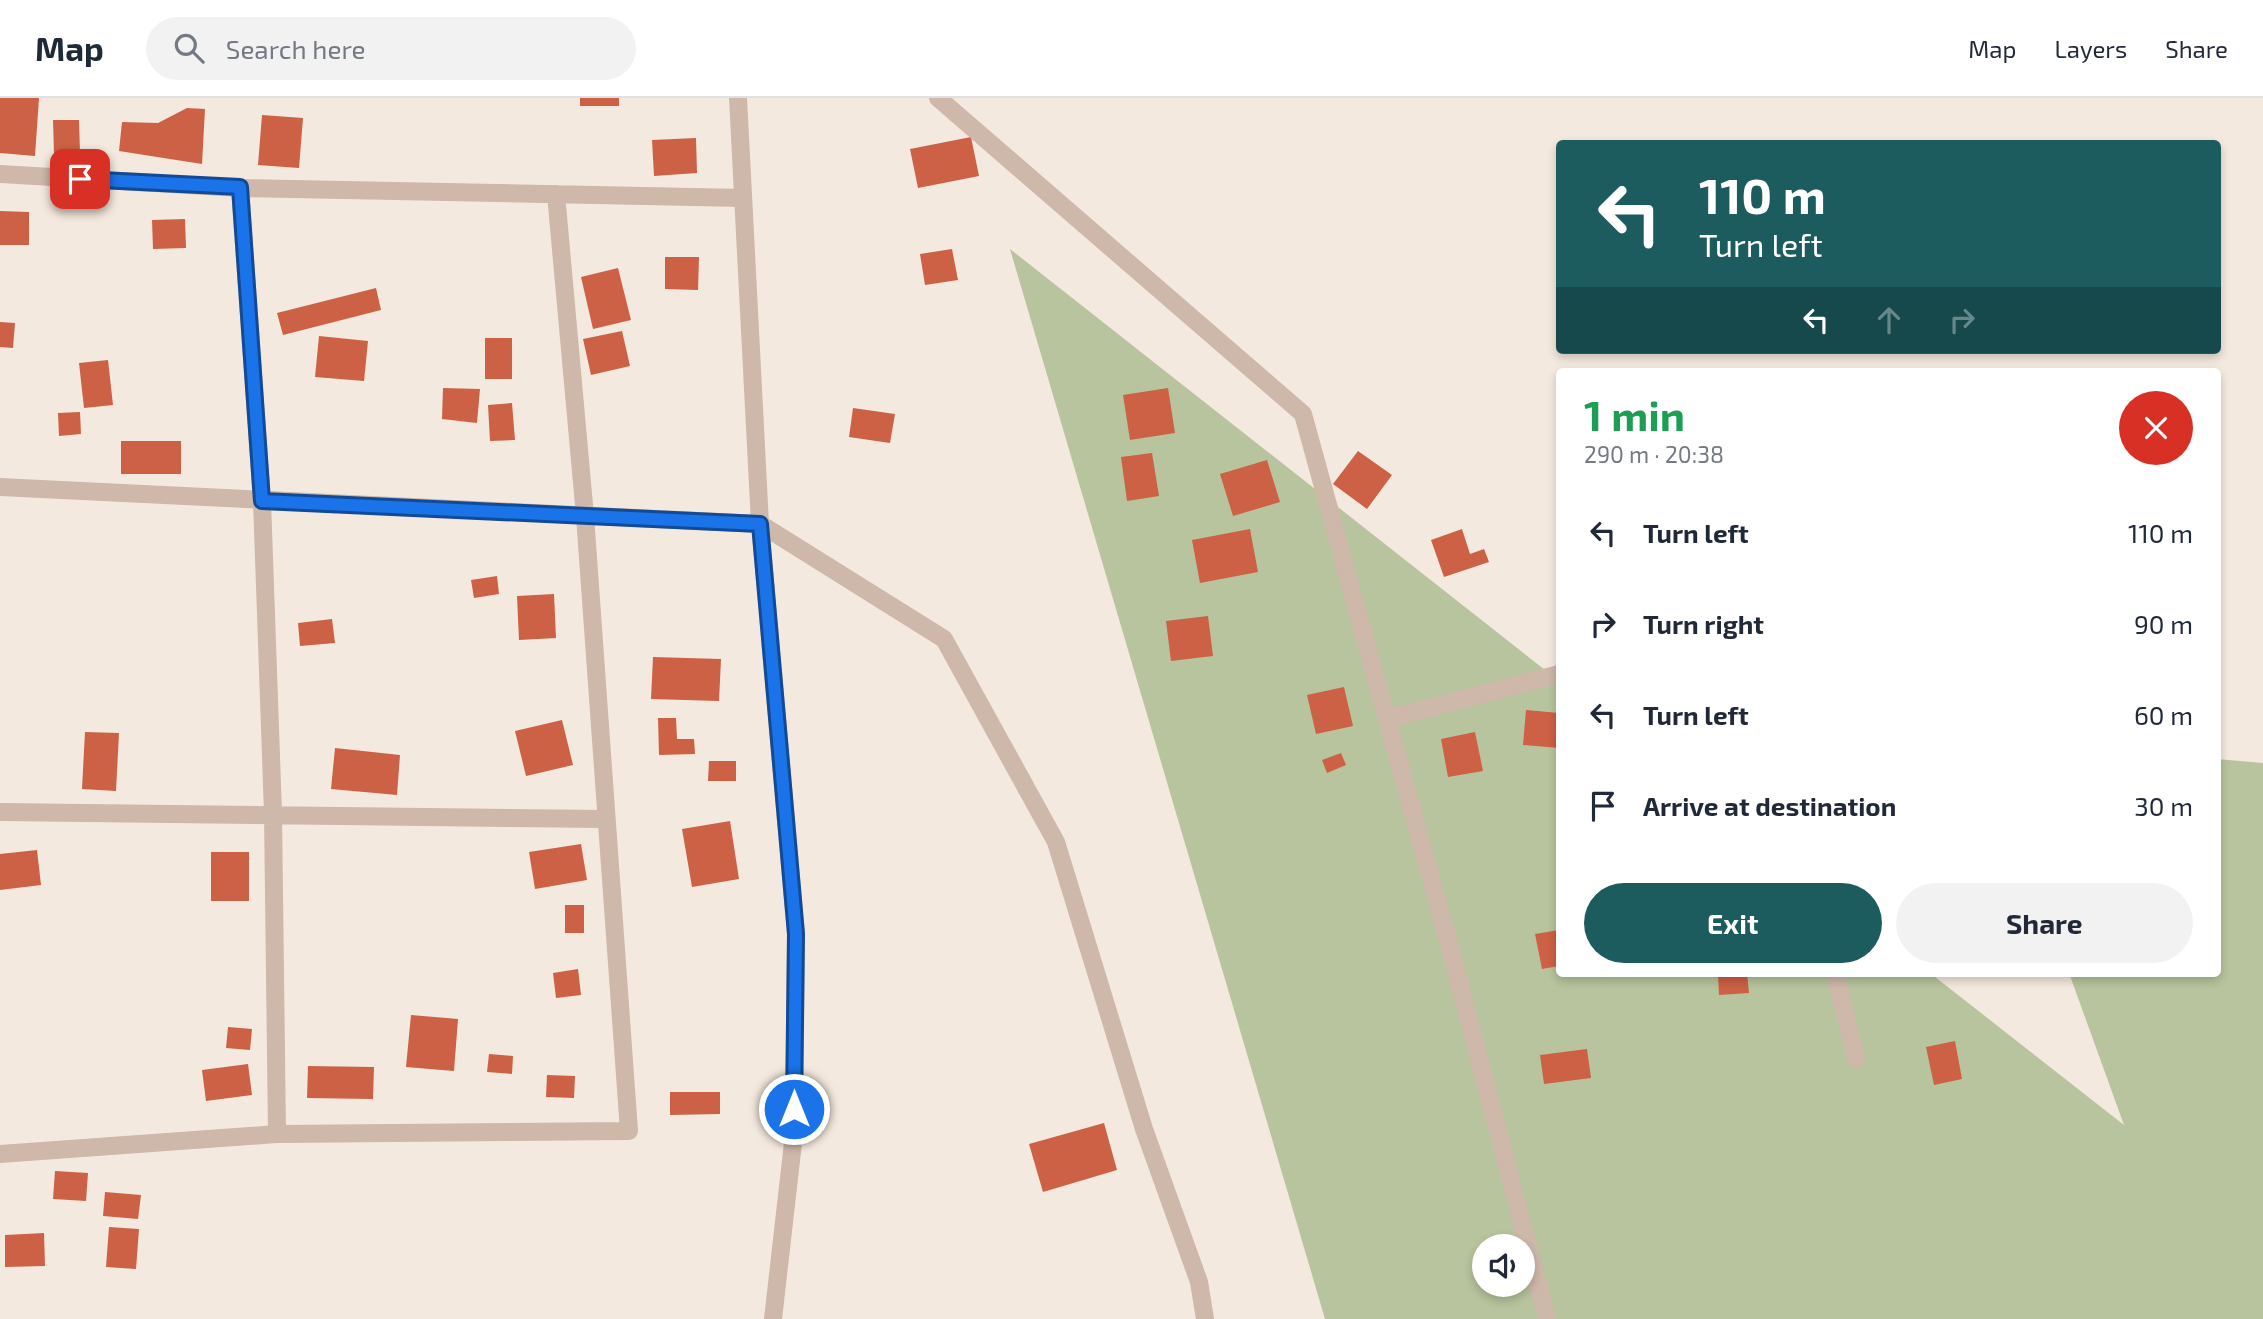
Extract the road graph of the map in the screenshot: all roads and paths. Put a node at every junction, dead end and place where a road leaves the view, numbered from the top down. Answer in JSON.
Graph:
{"nodes":[{"id":1,"x":738,"y":98,"type":"edge"},
{"id":2,"x":938,"y":98,"type":"edge"},
{"id":3,"x":0,"y":174,"type":"edge"},
{"id":4,"x":240,"y":187,"type":"junction"},
{"id":5,"x":556,"y":194,"type":"junction"},
{"id":6,"x":743,"y":198,"type":"junction"},
{"id":7,"x":0,"y":487,"type":"edge"},
{"id":8,"x":262,"y":501,"type":"junction"},
{"id":9,"x":585,"y":516,"type":"junction"},
{"id":10,"x":760,"y":524,"type":"junction"},
{"id":11,"x":1556,"y":675,"type":"edge"},
{"id":12,"x":1387,"y":719,"type":"junction"},
{"id":13,"x":0,"y":812,"type":"edge"},
{"id":14,"x":273,"y":813,"type":"junction"},
{"id":15,"x":605,"y":819,"type":"junction"},
{"id":16,"x":1836,"y":977,"type":"edge"},
{"id":17,"x":1856,"y":1059,"type":"dead end"},
{"id":18,"x":277,"y":1134,"type":"junction"},
{"id":19,"x":0,"y":1154,"type":"edge"},
{"id":20,"x":774,"y":1319,"type":"edge"},
{"id":21,"x":1205,"y":1319,"type":"edge"},
{"id":22,"x":1547,"y":1319,"type":"edge"}],
"edges":[{"from":1,"to":6,"type":"street"},
{"from":2,"to":12,"type":"street"},
{"from":3,"to":4,"type":"street"},
{"from":4,"to":5,"type":"street"},
{"from":4,"to":8,"type":"street"},
{"from":5,"to":6,"type":"street"},
{"from":5,"to":9,"type":"street"},
{"from":6,"to":10,"type":"street"},
{"from":7,"to":8,"type":"street"},
{"from":8,"to":9,"type":"street"},
{"from":8,"to":14,"type":"street"},
{"from":9,"to":10,"type":"street"},
{"from":9,"to":15,"type":"street"},
{"from":10,"to":20,"type":"street"},
{"from":10,"to":21,"type":"street"},
{"from":11,"to":12,"type":"street"},
{"from":12,"to":22,"type":"street"},
{"from":13,"to":14,"type":"street"},
{"from":14,"to":15,"type":"street"},
{"from":14,"to":18,"type":"street"},
{"from":15,"to":18,"type":"street"},
{"from":16,"to":17,"type":"street"},
{"from":18,"to":19,"type":"street"}]}
